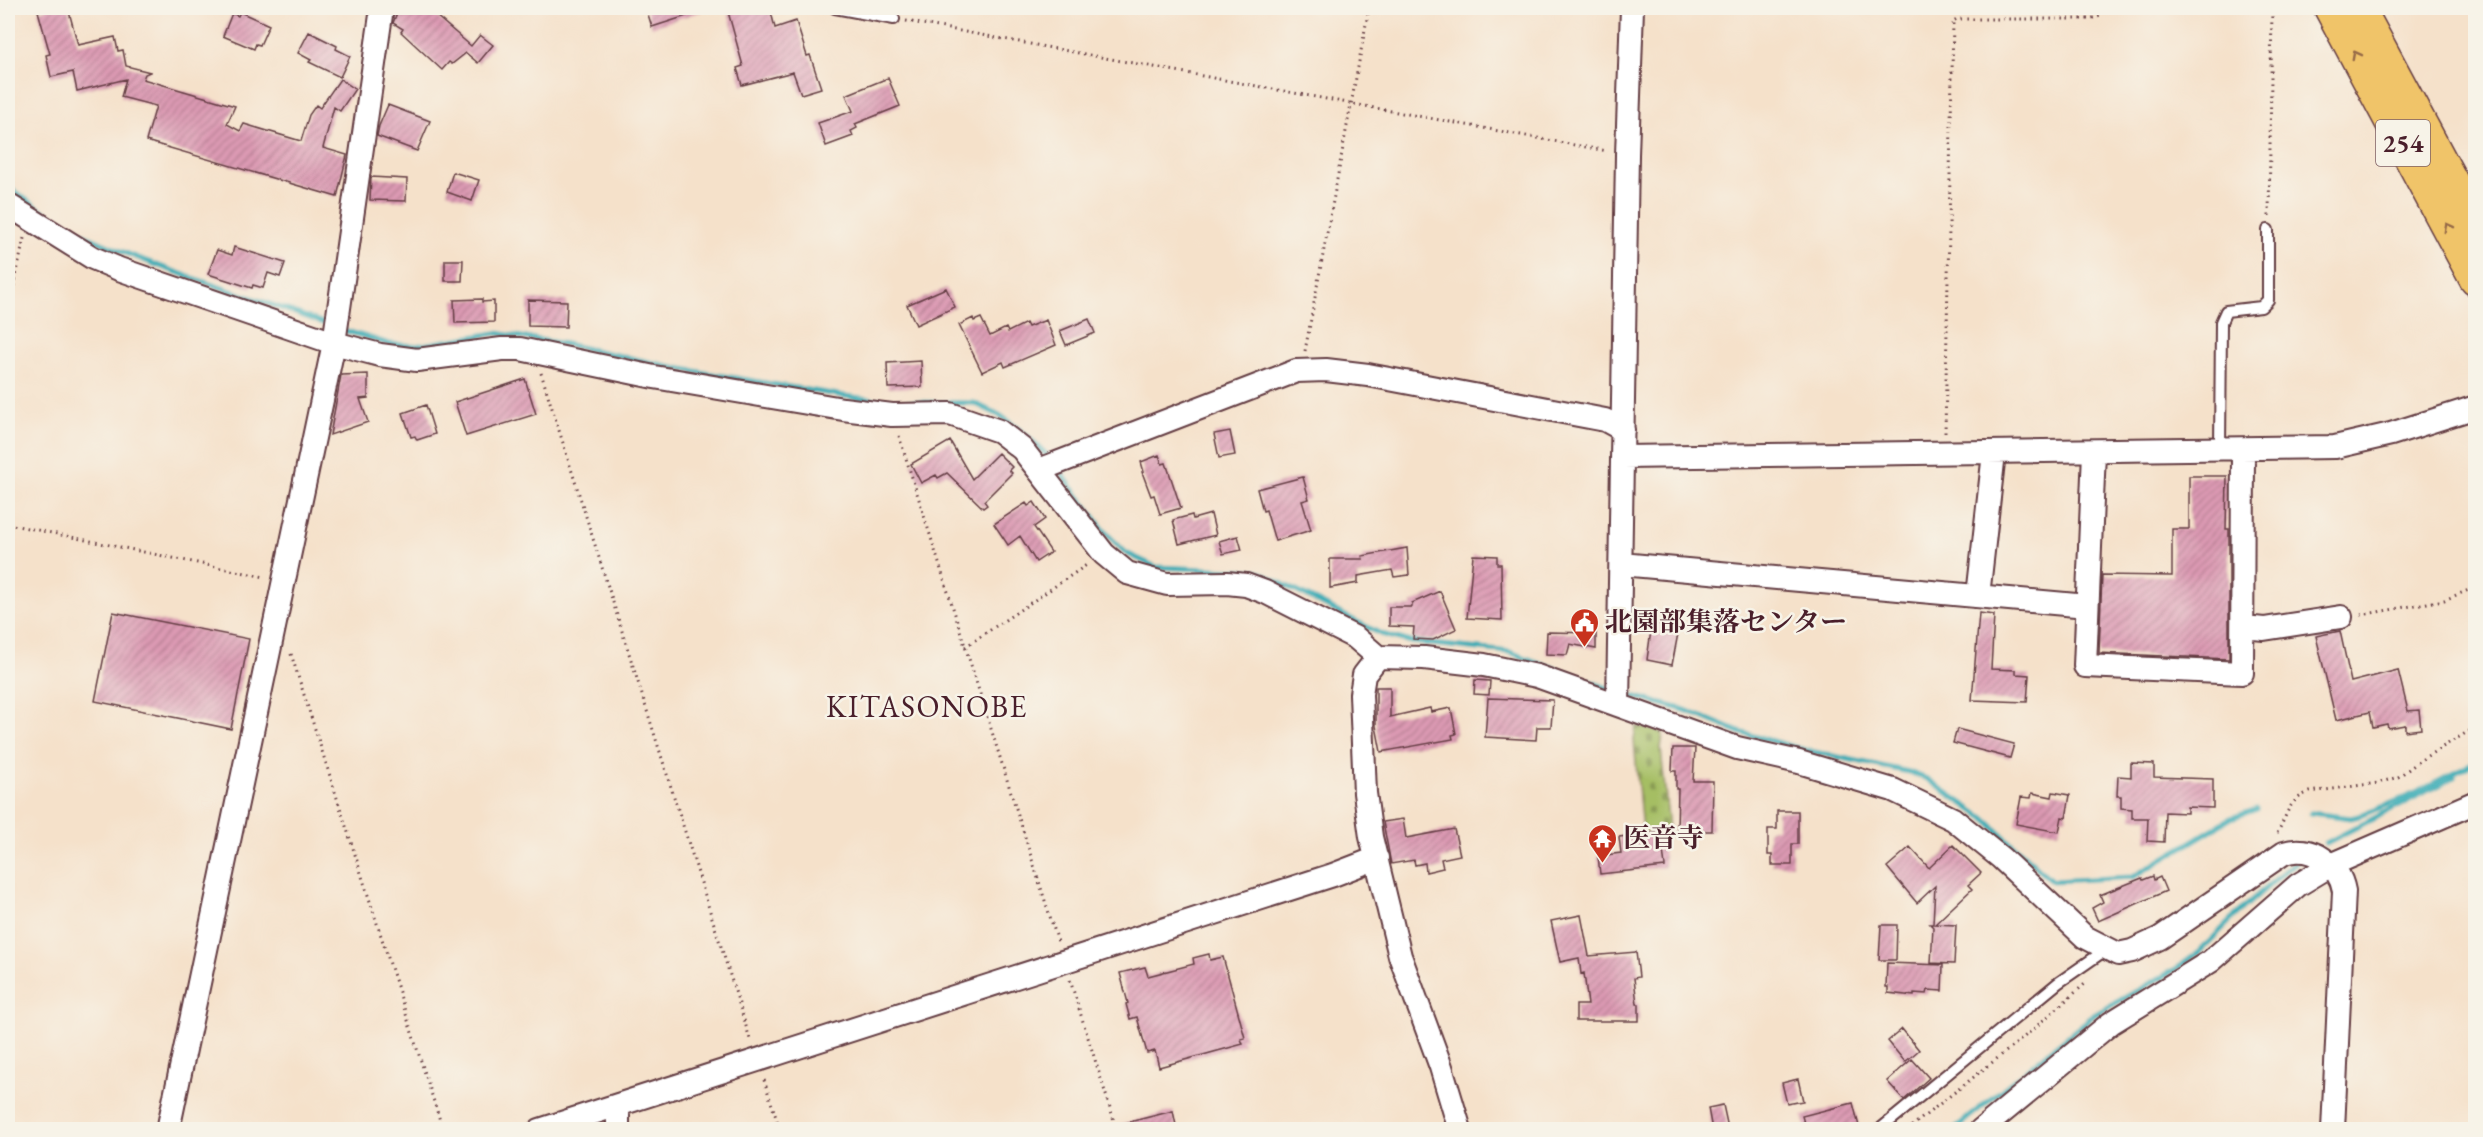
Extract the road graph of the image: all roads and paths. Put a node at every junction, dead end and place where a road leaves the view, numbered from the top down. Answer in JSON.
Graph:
{"nodes":[{"id":1,"x":382,"y":8,"type":"edge"},
{"id":2,"x":835,"y":8,"type":"edge"},
{"id":3,"x":1369,"y":8,"type":"edge"},
{"id":4,"x":1632,"y":8,"type":"edge"},
{"id":5,"x":2105,"y":8,"type":"edge"},
{"id":6,"x":2272,"y":8,"type":"edge"},
{"id":7,"x":2331,"y":8,"type":"edge"},
{"id":8,"x":2358,"y":8,"type":"edge"},
{"id":9,"x":894,"y":19,"type":"joint"},
{"id":10,"x":1351,"y":104,"type":"junction"},
{"id":11,"x":1627,"y":155,"type":"junction"},
{"id":12,"x":8,"y":205,"type":"edge"},
{"id":13,"x":28,"y":218,"type":"junction"},
{"id":14,"x":2475,"y":228,"type":"edge"},
{"id":15,"x":2268,"y":230,"type":"joint"},
{"id":16,"x":2475,"y":279,"type":"edge"},
{"id":17,"x":8,"y":316,"type":"edge"},
{"id":18,"x":334,"y":343,"type":"junction"},
{"id":19,"x":534,"y":351,"type":"junction"},
{"id":20,"x":1302,"y":370,"type":"junction"},
{"id":21,"x":2475,"y":407,"type":"edge"},
{"id":22,"x":892,"y":415,"type":"junction"},
{"id":23,"x":1623,"y":430,"type":"junction"},
{"id":24,"x":2220,"y":450,"type":"junction"},
{"id":25,"x":2243,"y":450,"type":"junction"},
{"id":26,"x":2094,"y":452,"type":"junction"},
{"id":27,"x":1944,"y":453,"type":"junction"},
{"id":28,"x":1994,"y":453,"type":"junction"},
{"id":29,"x":1623,"y":457,"type":"junction"},
{"id":30,"x":1039,"y":470,"type":"junction"},
{"id":31,"x":8,"y":524,"type":"edge"},
{"id":32,"x":1104,"y":554,"type":"junction"},
{"id":33,"x":1621,"y":564,"type":"junction"},
{"id":34,"x":284,"y":581,"type":"junction"},
{"id":35,"x":2475,"y":587,"type":"edge"},
{"id":36,"x":1978,"y":596,"type":"junction"},
{"id":37,"x":2087,"y":606,"type":"junction"},
{"id":38,"x":277,"y":613,"type":"junction"},
{"id":39,"x":2341,"y":617,"type":"joint"},
{"id":40,"x":2244,"y":627,"type":"junction"},
{"id":41,"x":965,"y":647,"type":"junction"},
{"id":42,"x":1378,"y":657,"type":"junction"},
{"id":43,"x":1618,"y":705,"type":"junction"},
{"id":44,"x":2475,"y":727,"type":"edge"},
{"id":45,"x":2475,"y":802,"type":"edge"},
{"id":46,"x":2273,"y":839,"type":"dead end"},
{"id":47,"x":1377,"y":858,"type":"junction"},
{"id":48,"x":2331,"y":866,"type":"junction"},
{"id":49,"x":2108,"y":949,"type":"junction"},
{"id":50,"x":1064,"y":962,"type":"junction"},
{"id":51,"x":2090,"y":980,"type":"dead end"},
{"id":52,"x":757,"y":1060,"type":"junction"},
{"id":53,"x":618,"y":1105,"type":"junction"},
{"id":54,"x":168,"y":1130,"type":"edge"},
{"id":55,"x":443,"y":1130,"type":"edge"},
{"id":56,"x":540,"y":1130,"type":"edge"},
{"id":57,"x":618,"y":1130,"type":"edge"},
{"id":58,"x":780,"y":1130,"type":"edge"},
{"id":59,"x":1118,"y":1130,"type":"edge"},
{"id":60,"x":1460,"y":1130,"type":"edge"},
{"id":61,"x":1879,"y":1130,"type":"edge"},
{"id":62,"x":1907,"y":1130,"type":"edge"},
{"id":63,"x":1981,"y":1130,"type":"edge"},
{"id":64,"x":2333,"y":1130,"type":"edge"}],
"edges":[{"from":1,"to":18,"type":"street"},
{"from":2,"to":9,"type":"lane"},
{"from":3,"to":10,"type":"path"},
{"from":4,"to":11,"type":"street"},
{"from":5,"to":27,"type":"path"},
{"from":6,"to":15,"type":"path"},
{"from":16,"to":7,"type":"highway","number":"254","one_way":true},
{"from":8,"to":14,"type":"highway","number":"254"},
{"from":9,"to":10,"type":"path"},
{"from":10,"to":11,"type":"path"},
{"from":10,"to":20,"type":"path"},
{"from":11,"to":23,"type":"street"},
{"from":12,"to":13,"type":"street"},
{"from":13,"to":17,"type":"path"},
{"from":13,"to":18,"type":"street"},
{"from":15,"to":24,"type":"lane"},
{"from":18,"to":19,"type":"street"},
{"from":18,"to":34,"type":"street"},
{"from":19,"to":22,"type":"street"},
{"from":19,"to":52,"type":"path"},
{"from":20,"to":23,"type":"street"},
{"from":20,"to":30,"type":"street"},
{"from":21,"to":25,"type":"street"},
{"from":22,"to":30,"type":"street"},
{"from":22,"to":41,"type":"path"},
{"from":23,"to":29,"type":"street"},
{"from":24,"to":25,"type":"street"},
{"from":24,"to":26,"type":"street"},
{"from":25,"to":40,"type":"street"},
{"from":26,"to":28,"type":"street"},
{"from":26,"to":37,"type":"street"},
{"from":27,"to":28,"type":"street"},
{"from":27,"to":29,"type":"street"},
{"from":28,"to":36,"type":"street"},
{"from":29,"to":33,"type":"street"},
{"from":30,"to":32,"type":"street"},
{"from":31,"to":34,"type":"path"},
{"from":32,"to":41,"type":"path"},
{"from":32,"to":42,"type":"street"},
{"from":33,"to":36,"type":"street"},
{"from":33,"to":43,"type":"street"},
{"from":34,"to":38,"type":"street"},
{"from":35,"to":39,"type":"path"},
{"from":36,"to":37,"type":"street"},
{"from":37,"to":40,"type":"street"},
{"from":38,"to":54,"type":"street"},
{"from":38,"to":55,"type":"path"},
{"from":39,"to":40,"type":"street"},
{"from":41,"to":50,"type":"path"},
{"from":42,"to":43,"type":"street"},
{"from":42,"to":47,"type":"street"},
{"from":43,"to":49,"type":"street"},
{"from":44,"to":46,"type":"path"},
{"from":45,"to":48,"type":"street"},
{"from":47,"to":50,"type":"street"},
{"from":47,"to":60,"type":"street"},
{"from":48,"to":49,"type":"street"},
{"from":48,"to":63,"type":"street"},
{"from":48,"to":64,"type":"street"},
{"from":49,"to":61,"type":"lane"},
{"from":50,"to":52,"type":"street"},
{"from":50,"to":59,"type":"path"},
{"from":51,"to":62,"type":"path"},
{"from":52,"to":53,"type":"street"},
{"from":52,"to":58,"type":"path"},
{"from":53,"to":56,"type":"street"},
{"from":53,"to":57,"type":"street"}]}
